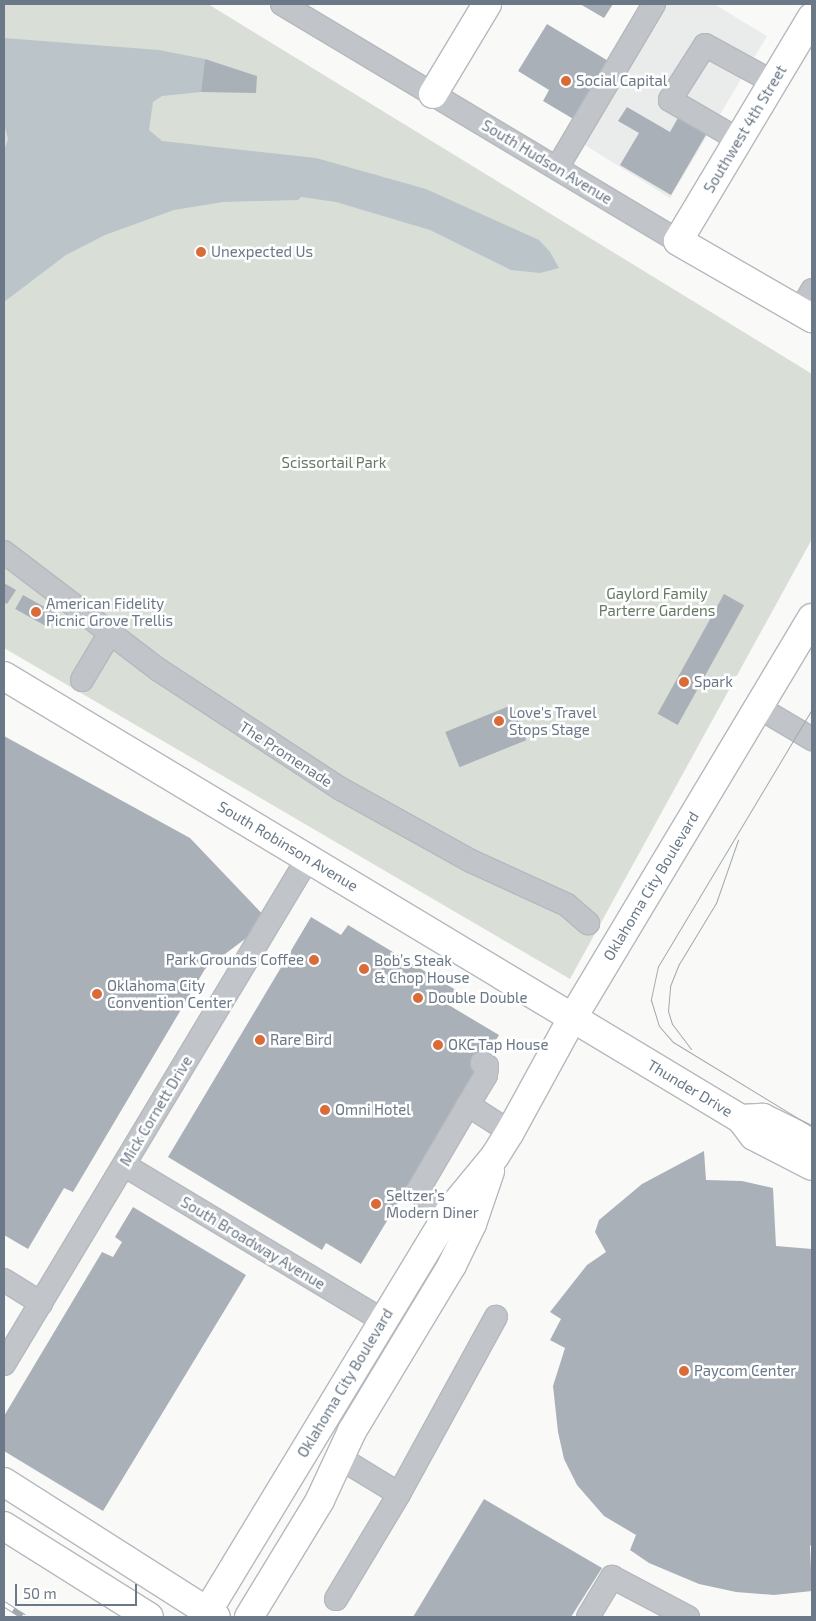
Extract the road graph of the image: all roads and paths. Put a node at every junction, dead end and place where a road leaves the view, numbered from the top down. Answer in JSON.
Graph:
{"nodes":[{"id":1,"x":282,"y":4,"type":"edge"},
{"id":2,"x":487,"y":4,"type":"edge"},
{"id":3,"x":654,"y":4,"type":"edge"},
{"id":4,"x":812,"y":17,"type":"edge"},
{"id":5,"x":773,"y":82,"type":"junction"},
{"id":6,"x":433,"y":94,"type":"junction"},
{"id":7,"x":739,"y":140,"type":"junction"},
{"id":8,"x":557,"y":168,"type":"junction"},
{"id":9,"x":678,"y":241,"type":"junction"},
{"id":10,"x":808,"y":306,"type":"edge"},
{"id":11,"x":4,"y":552,"type":"edge"},
{"id":12,"x":812,"y":618,"type":"edge"},
{"id":13,"x":110,"y":633,"type":"junction"},
{"id":14,"x":4,"y":676,"type":"edge"},
{"id":15,"x":82,"y":680,"type":"dead end"},
{"id":16,"x":758,"y":707,"type":"junction"},
{"id":17,"x":812,"y":739,"type":"edge"},
{"id":18,"x":308,"y":858,"type":"junction"},
{"id":19,"x":588,"y":923,"type":"dead end"},
{"id":20,"x":573,"y":1017,"type":"junction"},
{"id":21,"x":482,"y":1063,"type":"dead end"},
{"id":22,"x":468,"y":1105,"type":"junction"},
{"id":23,"x":748,"y":1127,"type":"junction"},
{"id":24,"x":510,"y":1132,"type":"junction"},
{"id":25,"x":809,"y":1134,"type":"edge"},
{"id":26,"x":495,"y":1156,"type":"junction"},
{"id":27,"x":124,"y":1165,"type":"junction"},
{"id":28,"x":812,"y":1166,"type":"edge"},
{"id":29,"x":449,"y":1212,"type":"junction"},
{"id":30,"x":4,"y":1280,"type":"edge"},
{"id":31,"x":41,"y":1303,"type":"junction"},
{"id":32,"x":496,"y":1317,"type":"dead end"},
{"id":33,"x":382,"y":1320,"type":"junction"},
{"id":34,"x":4,"y":1364,"type":"edge"},
{"id":35,"x":340,"y":1458,"type":"junction"},
{"id":36,"x":4,"y":1482,"type":"edge"},
{"id":37,"x":398,"y":1494,"type":"junction"},
{"id":38,"x":4,"y":1526,"type":"edge"},
{"id":39,"x":336,"y":1599,"type":"dead end"},
{"id":40,"x":210,"y":1615,"type":"edge"},
{"id":41,"x":149,"y":1617,"type":"edge"},
{"id":42,"x":249,"y":1617,"type":"edge"},
{"id":43,"x":588,"y":1617,"type":"edge"},
{"id":44,"x":688,"y":1617,"type":"edge"}],
"edges":[{"from":1,"to":6,"type":"street","name":"South Hudson Avenue"},
{"from":2,"to":6,"type":"main road"},
{"from":3,"to":8,"type":"street"},
{"from":4,"to":5,"type":"main road","name":"Southwest 4th Street"},
{"from":5,"to":7,"type":"main road","name":"Southwest 4th Street"},
{"from":5,"to":7,"type":"street"},
{"from":6,"to":8,"type":"street","name":"South Hudson Avenue"},
{"from":7,"to":9,"type":"main road","name":"Southwest 4th Street"},
{"from":8,"to":9,"type":"street","name":"South Hudson Avenue"},
{"from":9,"to":10,"type":"main road","name":"South Hudson Avenue"},
{"from":11,"to":13,"type":"street","name":"The Promenade"},
{"from":12,"to":16,"type":"main road","name":"Oklahoma City Boulevard"},
{"from":13,"to":15,"type":"street"},
{"from":13,"to":19,"type":"street","name":"The Promenade"},
{"from":14,"to":18,"type":"main road","name":"South Robinson Avenue"},
{"from":16,"to":17,"type":"street"},
{"from":16,"to":20,"type":"main road","name":"Oklahoma City Boulevard"},
{"from":18,"to":20,"type":"main road","name":"South Robinson Avenue"},
{"from":18,"to":27,"type":"street","name":"Mick Cornett Drive"},
{"from":20,"to":23,"type":"main road","name":"Thunder Drive"},
{"from":20,"to":24,"type":"main road","name":"Oklahoma City Boulevard"},
{"from":21,"to":22,"type":"street"},
{"from":22,"to":24,"type":"street"},
{"from":22,"to":29,"type":"street"},
{"from":23,"to":25,"type":"main road","name":"Thunder Drive"},
{"from":23,"to":28,"type":"main road","name":"Thunder Drive"},
{"from":24,"to":26,"type":"main road","name":"Oklahoma City Boulevard"},
{"from":26,"to":29,"type":"main road","name":"Oklahoma City Boulevard"},
{"from":26,"to":35,"type":"main road","name":"Oklahoma City Boulevard"},
{"from":27,"to":31,"type":"street","name":"Mick Cornett Drive"},
{"from":27,"to":33,"type":"street","name":"South Broadway Avenue"},
{"from":29,"to":33,"type":"main road","name":"Oklahoma City Boulevard"},
{"from":30,"to":31,"type":"street"},
{"from":31,"to":34,"type":"street","name":"Mick Cornett Drive"},
{"from":32,"to":37,"type":"street"},
{"from":33,"to":40,"type":"main road","name":"Oklahoma City Boulevard"},
{"from":35,"to":37,"type":"street"},
{"from":35,"to":42,"type":"main road","name":"Oklahoma City Boulevard"},
{"from":36,"to":40,"type":"main road"},
{"from":37,"to":39,"type":"street"},
{"from":38,"to":41,"type":"main road"},
{"from":43,"to":44,"type":"street"}]}
